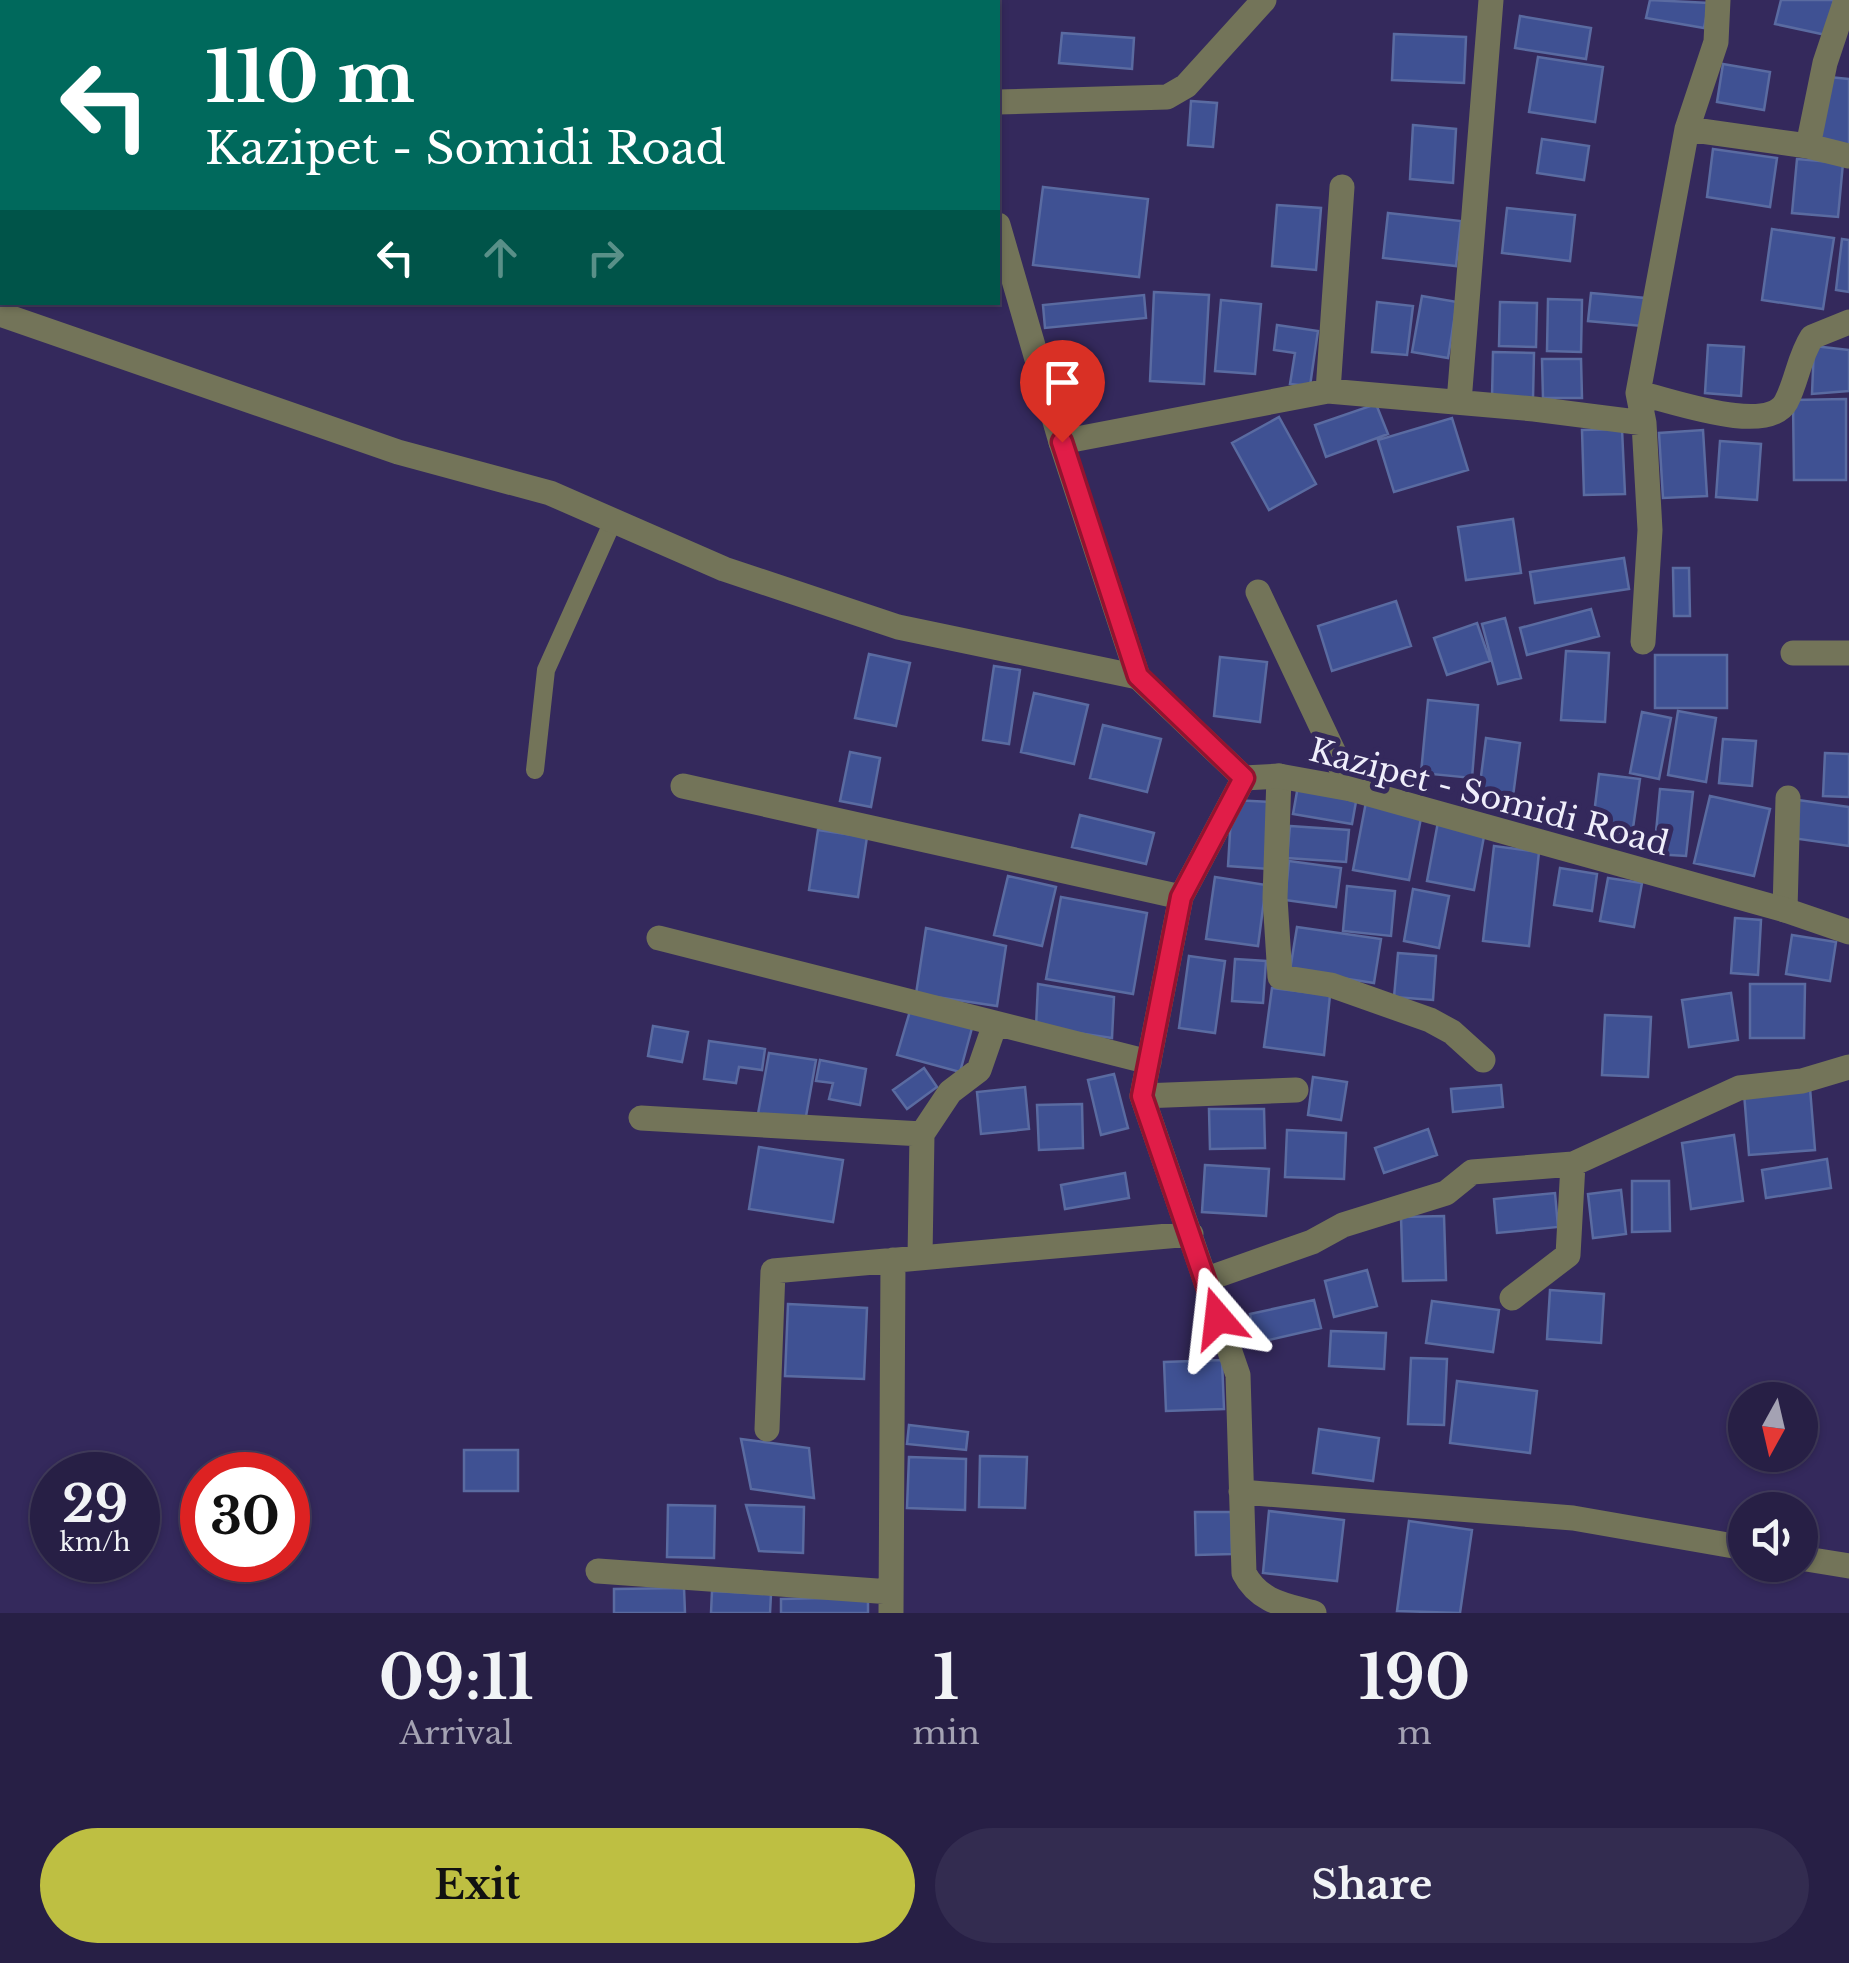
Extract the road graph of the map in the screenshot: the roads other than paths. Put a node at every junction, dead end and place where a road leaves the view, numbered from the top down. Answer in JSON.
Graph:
{"nodes":[{"id":1,"x":1264,"y":0,"type":"edge"},
{"id":2,"x":1491,"y":0,"type":"edge"},
{"id":3,"x":1718,"y":0,"type":"edge"},
{"id":4,"x":1846,"y":0,"type":"edge"},
{"id":5,"x":1000,"y":102,"type":"edge"},
{"id":6,"x":1687,"y":129,"type":"junction"},
{"id":7,"x":1808,"y":146,"type":"junction"},
{"id":8,"x":1849,"y":156,"type":"edge"},
{"id":9,"x":1342,"y":187,"type":"dead end"},
{"id":10,"x":1000,"y":232,"type":"edge"},
{"id":11,"x":0,"y":314,"type":"edge"},
{"id":12,"x":1849,"y":322,"type":"edge"},
{"id":13,"x":1328,"y":391,"type":"junction"},
{"id":14,"x":1638,"y":392,"type":"junction"},
{"id":15,"x":1459,"y":402,"type":"junction"},
{"id":16,"x":1644,"y":423,"type":"junction"},
{"id":17,"x":1062,"y":442,"type":"junction"},
{"id":18,"x":613,"y":520,"type":"junction"},
{"id":19,"x":1258,"y":592,"type":"dead end"},
{"id":20,"x":1642,"y":642,"type":"dead end"},
{"id":21,"x":1793,"y":653,"type":"dead end"},
{"id":22,"x":1849,"y":653,"type":"edge"},
{"id":23,"x":1138,"y":676,"type":"junction"},
{"id":24,"x":536,"y":770,"type":"dead end"},
{"id":25,"x":1279,"y":776,"type":"junction"},
{"id":26,"x":1244,"y":778,"type":"junction"},
{"id":27,"x":683,"y":786,"type":"dead end"},
{"id":28,"x":1351,"y":789,"type":"junction"},
{"id":29,"x":1788,"y":798,"type":"dead end"},
{"id":30,"x":1181,"y":897,"type":"junction"},
{"id":31,"x":1785,"y":910,"type":"junction"},
{"id":32,"x":1849,"y":932,"type":"edge"},
{"id":33,"x":659,"y":938,"type":"dead end"},
{"id":34,"x":996,"y":1024,"type":"junction"},
{"id":35,"x":1483,"y":1060,"type":"dead end"},
{"id":36,"x":1149,"y":1062,"type":"junction"},
{"id":37,"x":1849,"y":1066,"type":"edge"},
{"id":38,"x":1296,"y":1090,"type":"dead end"},
{"id":39,"x":1142,"y":1096,"type":"junction"},
{"id":40,"x":642,"y":1118,"type":"dead end"},
{"id":41,"x":922,"y":1134,"type":"junction"},
{"id":42,"x":1573,"y":1164,"type":"junction"},
{"id":43,"x":1191,"y":1234,"type":"junction"},
{"id":44,"x":920,"y":1256,"type":"junction"},
{"id":45,"x":893,"y":1260,"type":"junction"},
{"id":46,"x":1206,"y":1279,"type":"junction"},
{"id":47,"x":1512,"y":1298,"type":"dead end"},
{"id":48,"x":767,"y":1429,"type":"dead end"},
{"id":49,"x":1241,"y":1492,"type":"junction"},
{"id":50,"x":1728,"y":1545,"type":"edge"},
{"id":51,"x":1818,"y":1561,"type":"edge"},
{"id":52,"x":1849,"y":1566,"type":"edge"},
{"id":53,"x":598,"y":1571,"type":"dead end"},
{"id":54,"x":891,"y":1602,"type":"edge"},
{"id":55,"x":1314,"y":1613,"type":"edge"}],
"edges":[{"from":1,"to":5,"type":"street"},
{"from":2,"to":15,"type":"street"},
{"from":3,"to":6,"type":"street"},
{"from":4,"to":7,"type":"street"},
{"from":6,"to":7,"type":"street"},
{"from":6,"to":14,"type":"street"},
{"from":7,"to":8,"type":"street"},
{"from":9,"to":13,"type":"street"},
{"from":10,"to":17,"type":"street"},
{"from":11,"to":18,"type":"street"},
{"from":12,"to":14,"type":"street"},
{"from":13,"to":15,"type":"street"},
{"from":13,"to":17,"type":"street"},
{"from":14,"to":16,"type":"street"},
{"from":15,"to":16,"type":"street"},
{"from":16,"to":20,"type":"street"},
{"from":17,"to":23,"type":"street"},
{"from":18,"to":23,"type":"street"},
{"from":18,"to":24,"type":"lane"},
{"from":19,"to":28,"type":"street"},
{"from":21,"to":22,"type":"street"},
{"from":23,"to":26,"type":"street"},
{"from":25,"to":26,"type":"street","name":"Kazipet - Somidi Road"},
{"from":25,"to":28,"type":"street","name":"Kazipet - Somidi Road"},
{"from":25,"to":35,"type":"street"},
{"from":26,"to":30,"type":"street"},
{"from":27,"to":30,"type":"street"},
{"from":28,"to":31,"type":"street","name":"Kazipet - Somidi Road"},
{"from":29,"to":31,"type":"street"},
{"from":30,"to":36,"type":"street"},
{"from":31,"to":32,"type":"street","name":"Kazipet - Somidi Road"},
{"from":33,"to":34,"type":"street"},
{"from":34,"to":36,"type":"street"},
{"from":34,"to":41,"type":"street"},
{"from":36,"to":39,"type":"street"},
{"from":37,"to":42,"type":"street"},
{"from":38,"to":39,"type":"street"},
{"from":39,"to":43,"type":"street"},
{"from":40,"to":41,"type":"street"},
{"from":41,"to":44,"type":"street"},
{"from":42,"to":46,"type":"street"},
{"from":42,"to":47,"type":"street"},
{"from":43,"to":44,"type":"street"},
{"from":43,"to":46,"type":"street"},
{"from":44,"to":45,"type":"street"},
{"from":45,"to":48,"type":"street"},
{"from":45,"to":54,"type":"street"},
{"from":46,"to":49,"type":"street"},
{"from":49,"to":50,"type":"street"},
{"from":49,"to":55,"type":"street"},
{"from":51,"to":52,"type":"street"},
{"from":53,"to":54,"type":"street"}]}
